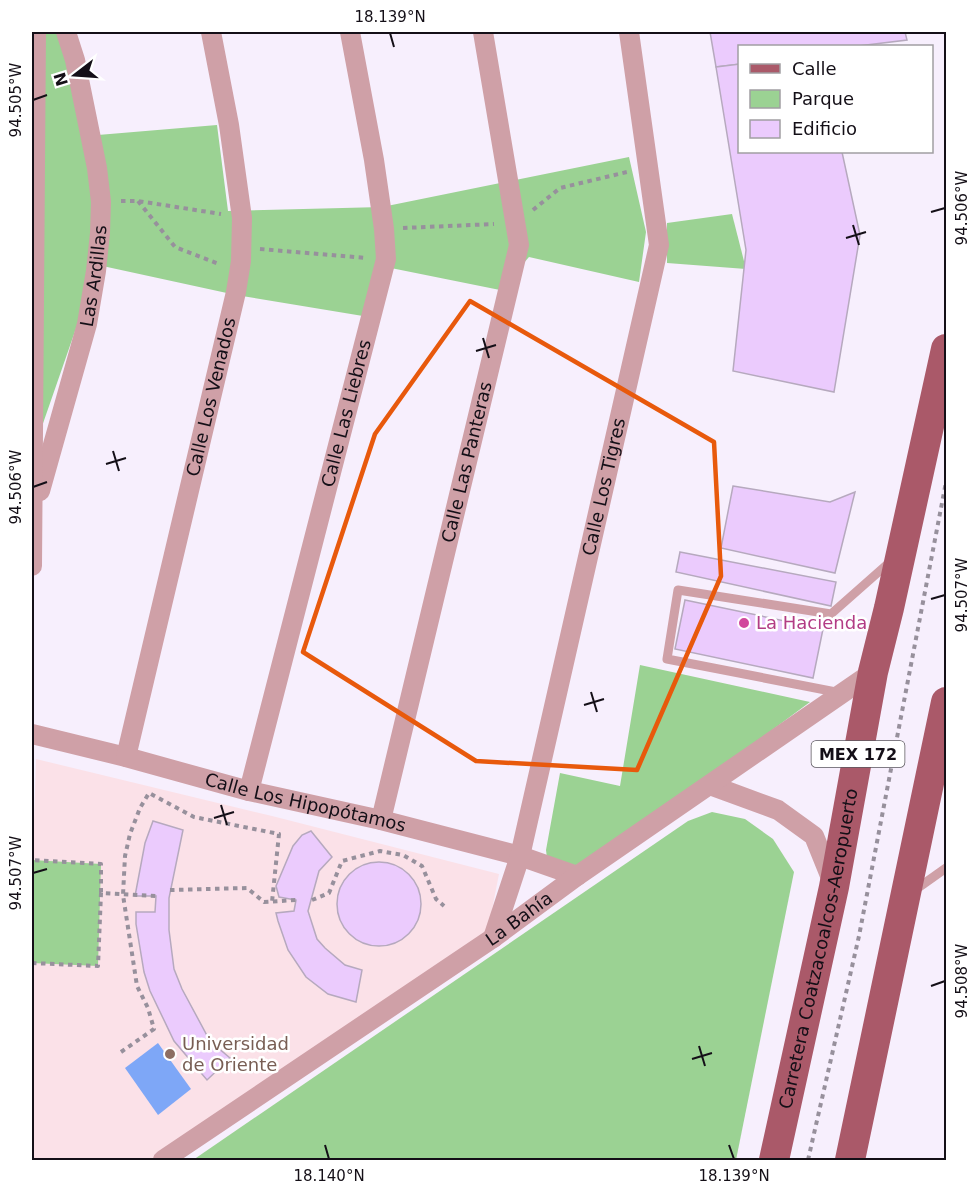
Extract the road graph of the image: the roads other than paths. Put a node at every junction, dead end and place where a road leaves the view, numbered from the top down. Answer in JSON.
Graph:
{"nodes":[{"id":1,"x":36,"y":32,"type":"edge"},
{"id":2,"x":66,"y":32,"type":"edge"},
{"id":3,"x":211,"y":32,"type":"edge"},
{"id":4,"x":350,"y":32,"type":"edge"},
{"id":5,"x":483,"y":32,"type":"edge"},
{"id":6,"x":629,"y":32,"type":"edge"},
{"id":7,"x":946,"y":349,"type":"edge"},
{"id":8,"x":33,"y":516,"type":"junction"},
{"id":9,"x":901,"y":551,"type":"junction"},
{"id":10,"x":32,"y":566,"type":"edge"},
{"id":11,"x":861,"y":688,"type":"junction"},
{"id":12,"x":946,"y":702,"type":"edge"},
{"id":13,"x":32,"y":734,"type":"edge"},
{"id":14,"x":126,"y":757,"type":"junction"},
{"id":15,"x":710,"y":784,"type":"junction"},
{"id":16,"x":249,"y":791,"type":"junction"},
{"id":17,"x":381,"y":820,"type":"junction"},
{"id":18,"x":520,"y":856,"type":"junction"},
{"id":19,"x":946,"y":868,"type":"edge"},
{"id":20,"x":577,"y":876,"type":"junction"},
{"id":21,"x":834,"y":887,"type":"junction"},
{"id":22,"x":906,"y":897,"type":"junction"},
{"id":23,"x":493,"y":938,"type":"junction"},
{"id":24,"x":163,"y":1161,"type":"edge"},
{"id":25,"x":774,"y":1161,"type":"edge"},
{"id":26,"x":850,"y":1161,"type":"edge"}],
"edges":[{"from":1,"to":8,"type":"street","name":"Las Ardillas"},
{"from":2,"to":8,"type":"street","name":"Las Ardillas"},
{"from":3,"to":14,"type":"street","name":"Calle Los Venados"},
{"from":4,"to":16,"type":"street","name":"Calle Las Liebres"},
{"from":5,"to":17,"type":"street","name":"Calle Las Panteras"},
{"from":6,"to":18,"type":"street","name":"Calle Los Tigres"},
{"from":7,"to":9,"type":"main road","name":"Carretera Coatzacoalcos-Aeropuerto","number":"MEX 172"},
{"from":8,"to":10,"type":"street","name":"Las Ardillas"},
{"from":9,"to":11,"type":"main road","name":"Carretera Coatzacoalcos-Aeropuerto","number":"MEX 172"},
{"from":9,"to":11,"type":"lane"},
{"from":11,"to":15,"type":"street","name":"La Bahía"},
{"from":11,"to":21,"type":"main road","name":"Carretera Coatzacoalcos-Aeropuerto","number":"MEX 172"},
{"from":12,"to":22,"type":"main road"},
{"from":13,"to":14,"type":"street","name":"Calle Los Hipopótamos"},
{"from":14,"to":16,"type":"street","name":"Calle Los Hipopótamos"},
{"from":15,"to":20,"type":"street","name":"La Bahía"},
{"from":15,"to":21,"type":"street"},
{"from":16,"to":17,"type":"street","name":"Calle Los Hipopótamos"},
{"from":17,"to":18,"type":"street","name":"Calle Los Hipopótamos"},
{"from":18,"to":20,"type":"street","name":"Calle Los Hipopótamos"},
{"from":18,"to":23,"type":"street","name":"Calle Los Tigres"},
{"from":19,"to":22,"type":"lane"},
{"from":20,"to":23,"type":"street","name":"La Bahía"},
{"from":21,"to":25,"type":"main road","name":"Carretera Coatzacoalcos-Aeropuerto","number":"MEX 172"},
{"from":22,"to":26,"type":"main road"},
{"from":23,"to":24,"type":"street","name":"La Bahía"}]}
